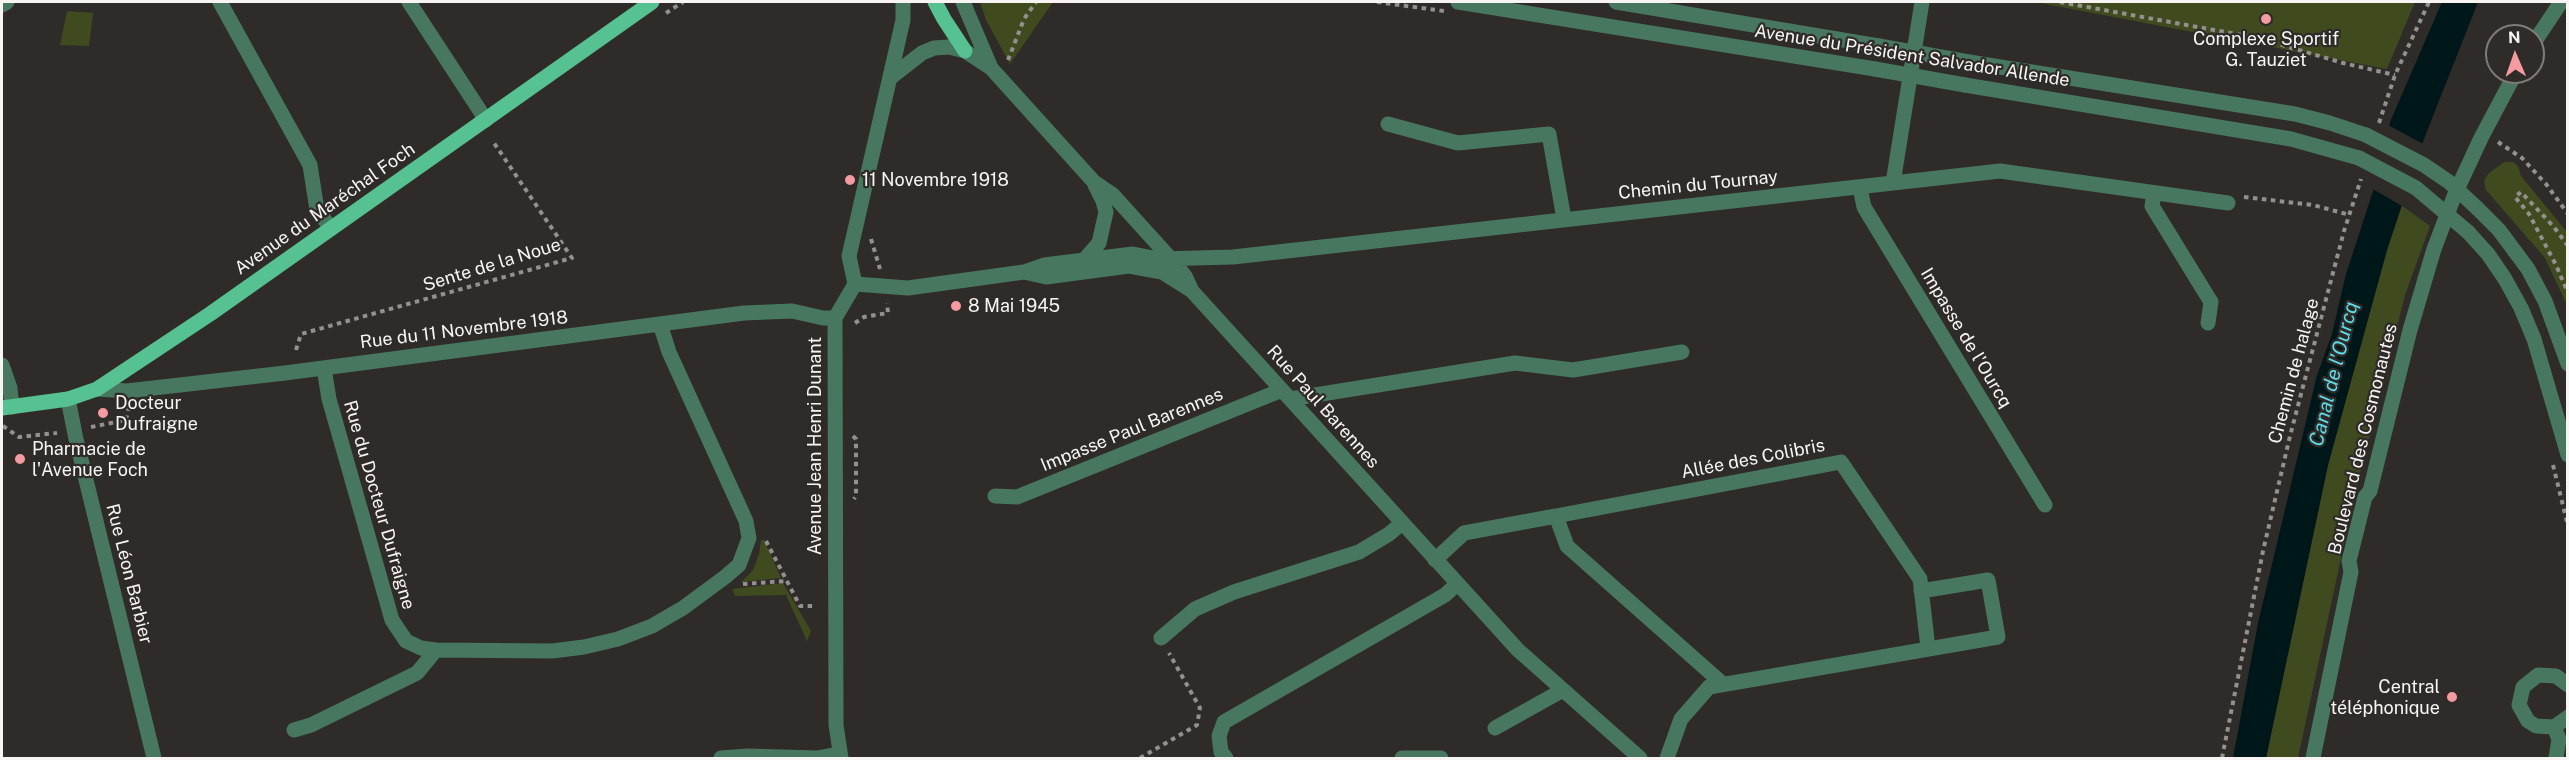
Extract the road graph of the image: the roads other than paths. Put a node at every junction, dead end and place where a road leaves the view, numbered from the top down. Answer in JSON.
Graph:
{"nodes":[{"id":1,"x":7,"y":2,"type":"edge"},
{"id":2,"x":220,"y":2,"type":"edge"},
{"id":3,"x":409,"y":2,"type":"edge"},
{"id":4,"x":652,"y":2,"type":"edge"},
{"id":5,"x":903,"y":2,"type":"edge"},
{"id":6,"x":935,"y":2,"type":"edge"},
{"id":7,"x":963,"y":2,"type":"edge"},
{"id":8,"x":1458,"y":2,"type":"edge"},
{"id":9,"x":1616,"y":2,"type":"edge"},
{"id":10,"x":1922,"y":2,"type":"edge"},
{"id":11,"x":2561,"y":2,"type":"edge"},
{"id":12,"x":2,"y":4,"type":"edge"},
{"id":13,"x":2545,"y":26,"type":"edge"},
{"id":14,"x":966,"y":51,"type":"junction"},
{"id":15,"x":999,"y":66,"type":"junction"},
{"id":16,"x":890,"y":78,"type":"junction"},
{"id":17,"x":2510,"y":84,"type":"edge"},
{"id":18,"x":486,"y":120,"type":"junction"},
{"id":19,"x":1388,"y":124,"type":"dead end"},
{"id":20,"x":1094,"y":182,"type":"junction"},
{"id":21,"x":1893,"y":183,"type":"junction"},
{"id":22,"x":1860,"y":188,"type":"junction"},
{"id":23,"x":2154,"y":193,"type":"junction"},
{"id":24,"x":2228,"y":203,"type":"road end"},
{"id":25,"x":1564,"y":219,"type":"junction"},
{"id":26,"x":331,"y":228,"type":"junction"},
{"id":27,"x":1171,"y":259,"type":"junction"},
{"id":28,"x":1085,"y":260,"type":"junction"},
{"id":29,"x":1024,"y":272,"type":"junction"},
{"id":30,"x":855,"y":284,"type":"junction"},
{"id":31,"x":1192,"y":291,"type":"junction"},
{"id":32,"x":835,"y":318,"type":"junction"},
{"id":33,"x":2208,"y":323,"type":"dead end"},
{"id":34,"x":660,"y":324,"type":"junction"},
{"id":35,"x":1682,"y":352,"type":"dead end"},
{"id":36,"x":2568,"y":364,"type":"edge"},
{"id":37,"x":2,"y":365,"type":"edge"},
{"id":38,"x":324,"y":368,"type":"junction"},
{"id":39,"x":97,"y":389,"type":"junction"},
{"id":40,"x":1286,"y":395,"type":"junction"},
{"id":41,"x":68,"y":399,"type":"junction"},
{"id":42,"x":7,"y":408,"type":"edge"},
{"id":43,"x":2568,"y":455,"type":"edge"},
{"id":44,"x":994,"y":496,"type":"dead end"},
{"id":45,"x":2045,"y":505,"type":"dead end"},
{"id":46,"x":1556,"y":516,"type":"junction"},
{"id":47,"x":1402,"y":523,"type":"junction"},
{"id":48,"x":1435,"y":560,"type":"junction"},
{"id":49,"x":1457,"y":584,"type":"junction"},
{"id":50,"x":1921,"y":591,"type":"junction"},
{"id":51,"x":1161,"y":638,"type":"road end"},
{"id":52,"x":1928,"y":648,"type":"junction"},
{"id":53,"x":436,"y":650,"type":"junction"},
{"id":54,"x":1723,"y":684,"type":"junction"},
{"id":55,"x":2568,"y":685,"type":"edge"},
{"id":56,"x":1563,"y":690,"type":"junction"},
{"id":57,"x":2568,"y":717,"type":"edge"},
{"id":58,"x":2554,"y":727,"type":"junction"},
{"id":59,"x":1495,"y":728,"type":"dead end"},
{"id":60,"x":294,"y":730,"type":"dead end"},
{"id":61,"x":840,"y":756,"type":"edge"},
{"id":62,"x":1441,"y":758,"type":"edge"},
{"id":63,"x":153,"y":759,"type":"edge"},
{"id":64,"x":721,"y":759,"type":"edge"},
{"id":65,"x":1226,"y":759,"type":"edge"},
{"id":66,"x":1402,"y":759,"type":"edge"},
{"id":67,"x":1640,"y":759,"type":"edge"},
{"id":68,"x":1666,"y":759,"type":"edge"},
{"id":69,"x":2313,"y":759,"type":"edge"},
{"id":70,"x":2556,"y":759,"type":"edge"}],
"edges":[{"from":1,"to":12,"type":"street"},
{"from":2,"to":26,"type":"street"},
{"from":3,"to":18,"type":"street"},
{"from":4,"to":18,"type":"main road","name":"Avenue du Maréchal Foch"},
{"from":5,"to":16,"type":"street"},
{"from":6,"to":14,"type":"main road"},
{"from":7,"to":15,"type":"street","name":"Rue Paul Barennes"},
{"from":8,"to":43,"type":"street","name":"Avenue du Président Salvador Allende","bridge":true},
{"from":9,"to":36,"type":"street","name":"Avenue du Président Salvador Allende","bridge":true},
{"from":10,"to":21,"type":"street"},
{"from":11,"to":13,"type":"street"},
{"from":14,"to":15,"type":"street","name":"Rue Paul Barennes"},
{"from":14,"to":16,"type":"street"},
{"from":15,"to":20,"type":"street","name":"Rue Paul Barennes"},
{"from":16,"to":30,"type":"street"},
{"from":17,"to":69,"type":"street","name":"Boulevard des Cosmonautes"},
{"from":18,"to":26,"type":"main road","name":"Avenue du Maréchal Foch"},
{"from":19,"to":25,"type":"street"},
{"from":20,"to":27,"type":"street","name":"Rue Paul Barennes"},
{"from":20,"to":28,"type":"street"},
{"from":21,"to":22,"type":"street","name":"Chemin du Tournay"},
{"from":21,"to":23,"type":"street","name":"Chemin du Tournay"},
{"from":22,"to":25,"type":"street","name":"Chemin du Tournay"},
{"from":22,"to":45,"type":"street","name":"Impasse de l'Ourcq"},
{"from":23,"to":24,"type":"street","name":"Chemin du Tournay"},
{"from":23,"to":33,"type":"street"},
{"from":25,"to":27,"type":"street","name":"Chemin du Tournay"},
{"from":26,"to":39,"type":"main road","name":"Avenue du Maréchal Foch"},
{"from":27,"to":28,"type":"street","name":"Chemin du Tournay"},
{"from":27,"to":31,"type":"street","name":"Rue Paul Barennes"},
{"from":28,"to":29,"type":"street","name":"Chemin du Tournay"},
{"from":29,"to":30,"type":"street"},
{"from":29,"to":31,"type":"street"},
{"from":30,"to":32,"type":"street","name":"Avenue Jean Henri Dunant"},
{"from":31,"to":40,"type":"street","name":"Rue Paul Barennes"},
{"from":32,"to":34,"type":"street","name":"Rue du 11 Novembre 1918"},
{"from":32,"to":61,"type":"street","name":"Avenue Jean Henri Dunant"},
{"from":34,"to":38,"type":"street","name":"Rue du 11 Novembre 1918"},
{"from":34,"to":53,"type":"street","name":"Rue du Docteur Dufraigne"},
{"from":35,"to":40,"type":"street","name":"Impasse Paul Barennes"},
{"from":37,"to":42,"type":"street"},
{"from":38,"to":39,"type":"street","name":"Rue du 11 Novembre 1918"},
{"from":38,"to":53,"type":"street","name":"Rue du Docteur Dufraigne"},
{"from":39,"to":41,"type":"main road","name":"Avenue du Maréchal Foch"},
{"from":40,"to":44,"type":"street","name":"Impasse Paul Barennes"},
{"from":40,"to":47,"type":"street","name":"Rue Paul Barennes"},
{"from":41,"to":42,"type":"main road","name":"Avenue du Maréchal Foch"},
{"from":41,"to":63,"type":"street","name":"Rue Léon Barbier"},
{"from":46,"to":48,"type":"street","name":"Allée des Colibris"},
{"from":46,"to":50,"type":"street","name":"Allée des Colibris"},
{"from":46,"to":54,"type":"street"},
{"from":47,"to":48,"type":"street","name":"Rue Paul Barennes"},
{"from":47,"to":51,"type":"street"},
{"from":48,"to":49,"type":"street","name":"Rue Paul Barennes"},
{"from":49,"to":56,"type":"street","name":"Rue Paul Barennes"},
{"from":49,"to":65,"type":"street"},
{"from":50,"to":52,"type":"street","name":"Allée des Colibris"},
{"from":50,"to":52,"type":"street"},
{"from":52,"to":54,"type":"street"},
{"from":53,"to":60,"type":"street"},
{"from":54,"to":68,"type":"street"},
{"from":55,"to":58,"type":"street"},
{"from":56,"to":59,"type":"street"},
{"from":56,"to":67,"type":"street","name":"Rue Paul Barennes"},
{"from":57,"to":58,"type":"street"},
{"from":58,"to":70,"type":"street"},
{"from":61,"to":64,"type":"street"},
{"from":62,"to":66,"type":"street"}]}
